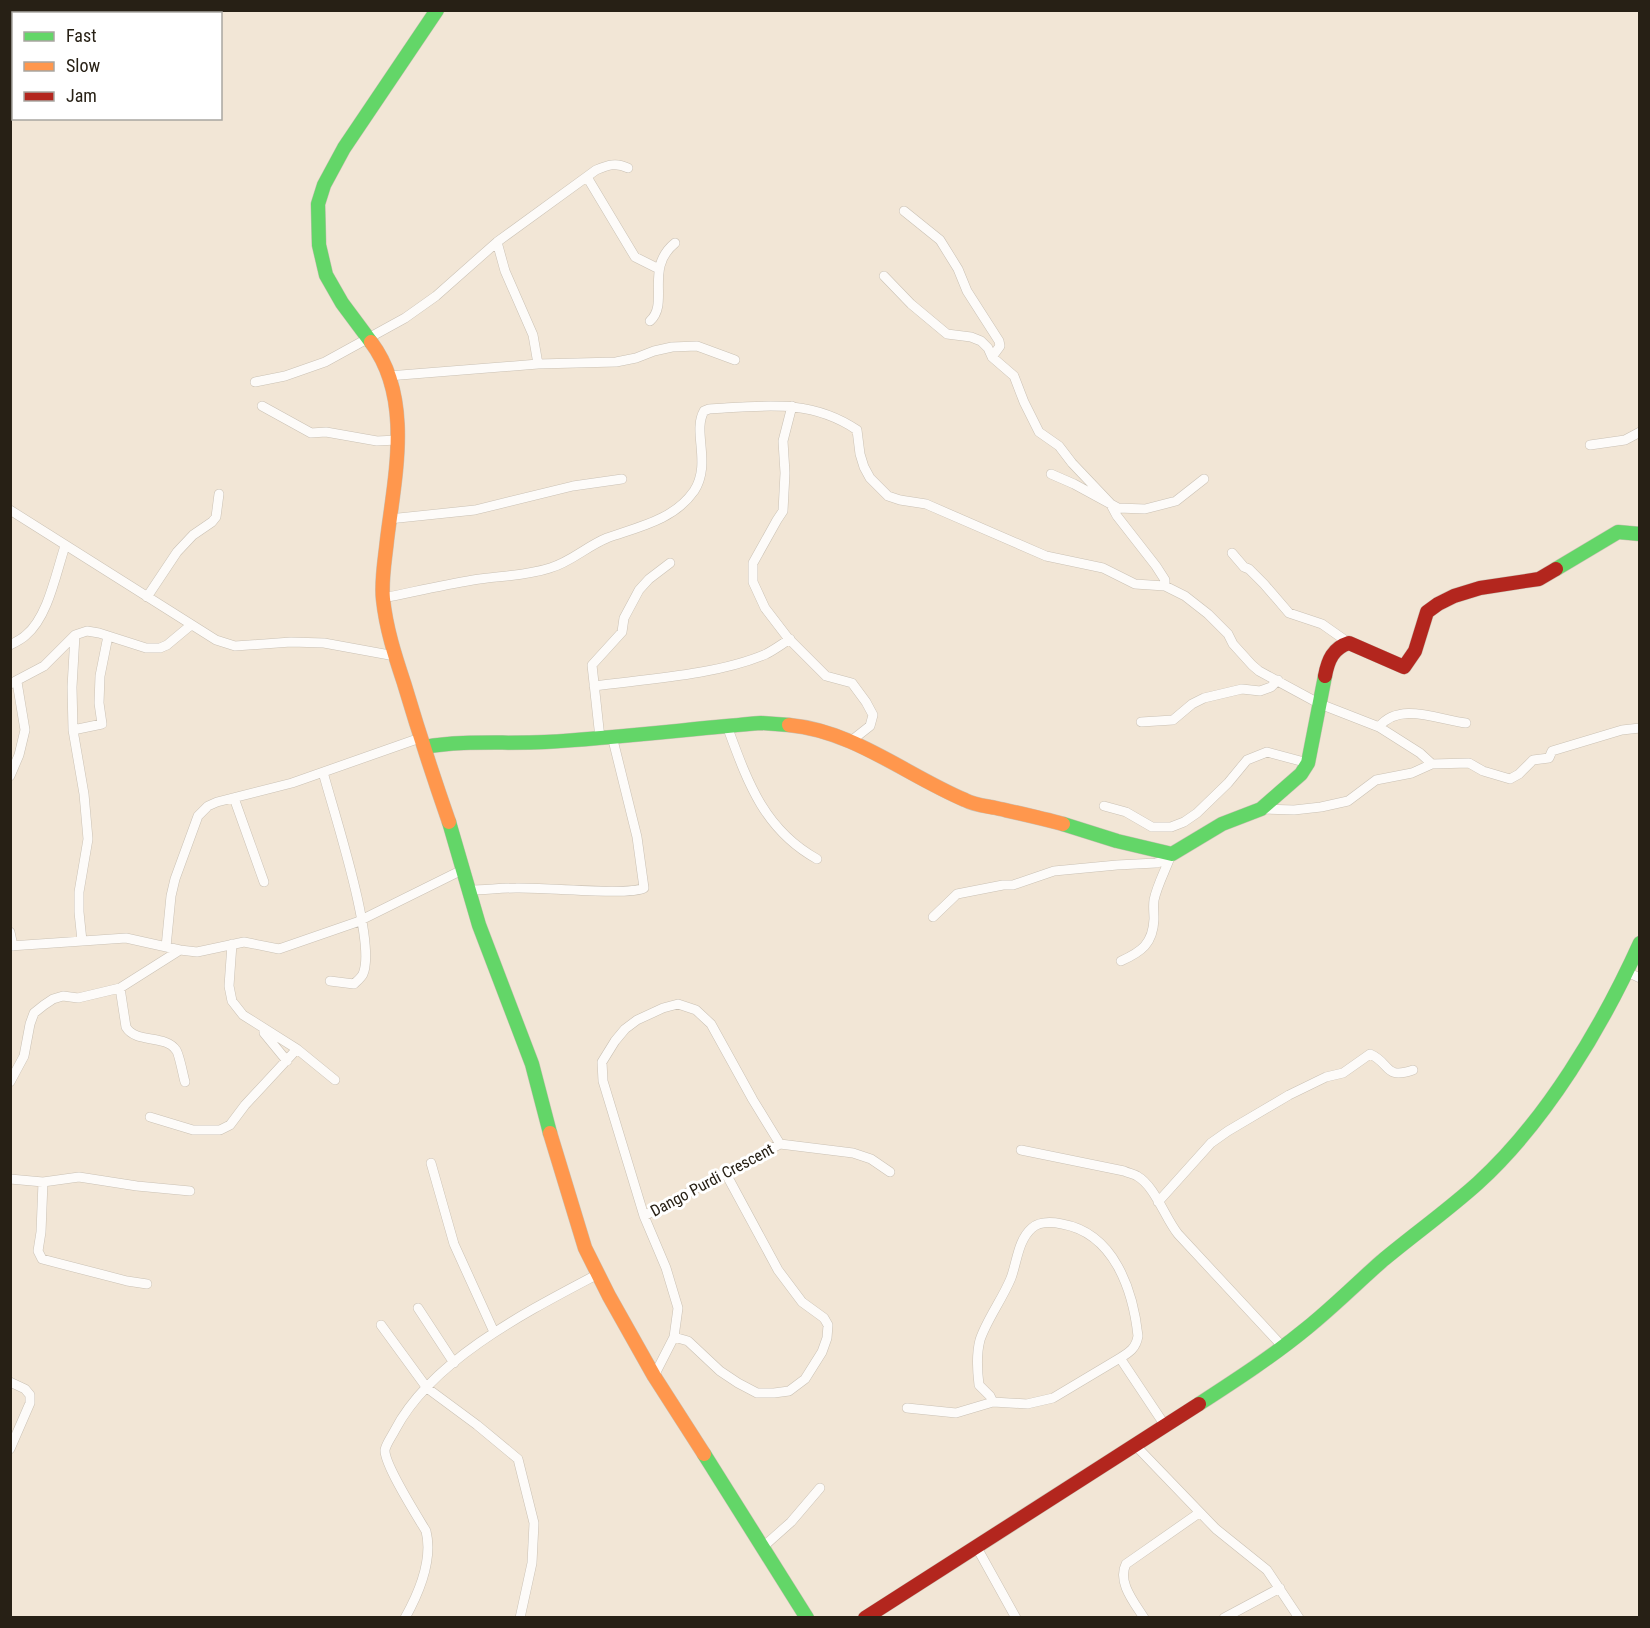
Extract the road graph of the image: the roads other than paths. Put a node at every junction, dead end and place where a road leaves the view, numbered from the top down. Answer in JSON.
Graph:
{"nodes":[{"id":1,"x":437,"y":10,"type":"edge"},
{"id":2,"x":628,"y":168,"type":"dead end"},
{"id":3,"x":587,"y":177,"type":"junction"},
{"id":4,"x":904,"y":211,"type":"dead end"},
{"id":5,"x":497,"y":242,"type":"junction"},
{"id":6,"x":675,"y":243,"type":"dead end"},
{"id":7,"x":659,"y":269,"type":"junction"},
{"id":8,"x":884,"y":276,"type":"dead end"},
{"id":9,"x":650,"y":321,"type":"dead end"},
{"id":10,"x":369,"y":336,"type":"junction"},
{"id":11,"x":992,"y":357,"type":"junction"},
{"id":12,"x":735,"y":360,"type":"dead end"},
{"id":13,"x":538,"y":364,"type":"junction"},
{"id":14,"x":388,"y":376,"type":"junction"},
{"id":15,"x":255,"y":382,"type":"dead end"},
{"id":16,"x":262,"y":406,"type":"dead end"},
{"id":17,"x":792,"y":406,"type":"junction"},
{"id":18,"x":1640,"y":432,"type":"edge"},
{"id":19,"x":397,"y":440,"type":"junction"},
{"id":20,"x":1590,"y":445,"type":"dead end"},
{"id":21,"x":1051,"y":474,"type":"dead end"},
{"id":22,"x":622,"y":478,"type":"dead end"},
{"id":23,"x":1204,"y":479,"type":"dead end"},
{"id":24,"x":219,"y":494,"type":"dead end"},
{"id":25,"x":1110,"y":503,"type":"junction"},
{"id":26,"x":10,"y":510,"type":"edge"},
{"id":27,"x":389,"y":519,"type":"junction"},
{"id":28,"x":1640,"y":534,"type":"edge"},
{"id":29,"x":65,"y":546,"type":"junction"},
{"id":30,"x":1232,"y":554,"type":"dead end"},
{"id":31,"x":670,"y":563,"type":"dead end"},
{"id":32,"x":1165,"y":586,"type":"junction"},
{"id":33,"x":147,"y":597,"type":"junction"},
{"id":34,"x":383,"y":598,"type":"junction"},
{"id":35,"x":191,"y":625,"type":"junction"},
{"id":36,"x":75,"y":635,"type":"junction"},
{"id":37,"x":108,"y":636,"type":"junction"},
{"id":38,"x":790,"y":639,"type":"junction"},
{"id":39,"x":1349,"y":643,"type":"junction"},
{"id":40,"x":10,"y":645,"type":"edge"},
{"id":41,"x":395,"y":656,"type":"junction"},
{"id":42,"x":1278,"y":680,"type":"junction"},
{"id":43,"x":14,"y":683,"type":"edge"},
{"id":44,"x":594,"y":686,"type":"junction"},
{"id":45,"x":1320,"y":704,"type":"junction"},
{"id":46,"x":1141,"y":722,"type":"dead end"},
{"id":47,"x":1466,"y":723,"type":"dead end"},
{"id":48,"x":727,"y":726,"type":"junction"},
{"id":49,"x":1379,"y":727,"type":"junction"},
{"id":50,"x":1640,"y":729,"type":"edge"},
{"id":51,"x":73,"y":730,"type":"junction"},
{"id":52,"x":606,"y":737,"type":"junction"},
{"id":53,"x":851,"y":741,"type":"junction"},
{"id":54,"x":423,"y":742,"type":"junction"},
{"id":55,"x":12,"y":764,"type":"edge"},
{"id":56,"x":1308,"y":764,"type":"junction"},
{"id":57,"x":1432,"y":765,"type":"junction"},
{"id":58,"x":323,"y":772,"type":"junction"},
{"id":59,"x":10,"y":776,"type":"edge"},
{"id":60,"x":234,"y":798,"type":"junction"},
{"id":61,"x":1104,"y":806,"type":"dead end"},
{"id":62,"x":1261,"y":809,"type":"junction"},
{"id":63,"x":1171,"y":857,"type":"junction"},
{"id":64,"x":817,"y":859,"type":"dead end"},
{"id":65,"x":462,"y":870,"type":"junction"},
{"id":66,"x":264,"y":882,"type":"dead end"},
{"id":67,"x":469,"y":890,"type":"junction"},
{"id":68,"x":933,"y":917,"type":"dead end"},
{"id":69,"x":363,"y":920,"type":"junction"},
{"id":70,"x":10,"y":932,"type":"edge"},
{"id":71,"x":82,"y":941,"type":"junction"},
{"id":72,"x":1640,"y":943,"type":"edge"},
{"id":73,"x":232,"y":944,"type":"junction"},
{"id":74,"x":12,"y":946,"type":"edge"},
{"id":75,"x":166,"y":947,"type":"junction"},
{"id":76,"x":180,"y":950,"type":"junction"},
{"id":77,"x":1121,"y":962,"type":"dead end"},
{"id":78,"x":1634,"y":975,"type":"edge"},
{"id":79,"x":330,"y":981,"type":"dead end"},
{"id":80,"x":120,"y":988,"type":"junction"},
{"id":81,"x":254,"y":1022,"type":"junction"},
{"id":82,"x":297,"y":1049,"type":"junction"},
{"id":83,"x":287,"y":1061,"type":"junction"},
{"id":84,"x":1413,"y":1070,"type":"dead end"},
{"id":85,"x":335,"y":1080,"type":"dead end"},
{"id":86,"x":10,"y":1082,"type":"edge"},
{"id":87,"x":185,"y":1082,"type":"dead end"},
{"id":88,"x":150,"y":1117,"type":"dead end"},
{"id":89,"x":780,"y":1144,"type":"junction"},
{"id":90,"x":1021,"y":1150,"type":"dead end"},
{"id":91,"x":431,"y":1163,"type":"dead end"},
{"id":92,"x":725,"y":1172,"type":"junction"},
{"id":93,"x":890,"y":1172,"type":"dead end"},
{"id":94,"x":10,"y":1179,"type":"edge"},
{"id":95,"x":43,"y":1182,"type":"junction"},
{"id":96,"x":190,"y":1191,"type":"dead end"},
{"id":97,"x":1158,"y":1202,"type":"junction"},
{"id":98,"x":644,"y":1216,"type":"junction"},
{"id":99,"x":598,"y":1274,"type":"junction"},
{"id":100,"x":147,"y":1284,"type":"dead end"},
{"id":101,"x":418,"y":1308,"type":"dead end"},
{"id":102,"x":381,"y":1325,"type":"dead end"},
{"id":103,"x":494,"y":1332,"type":"junction"},
{"id":104,"x":674,"y":1338,"type":"junction"},
{"id":105,"x":1283,"y":1347,"type":"junction"},
{"id":106,"x":1120,"y":1358,"type":"junction"},
{"id":107,"x":454,"y":1363,"type":"junction"},
{"id":108,"x":654,"y":1376,"type":"junction"},
{"id":109,"x":10,"y":1382,"type":"edge"},
{"id":110,"x":427,"y":1388,"type":"junction"},
{"id":111,"x":993,"y":1402,"type":"junction"},
{"id":112,"x":907,"y":1408,"type":"dead end"},
{"id":113,"x":1166,"y":1426,"type":"junction"},
{"id":114,"x":1136,"y":1446,"type":"junction"},
{"id":115,"x":10,"y":1449,"type":"edge"},
{"id":116,"x":820,"y":1488,"type":"dead end"},
{"id":117,"x":1199,"y":1513,"type":"junction"},
{"id":118,"x":976,"y":1546,"type":"junction"},
{"id":119,"x":763,"y":1547,"type":"junction"},
{"id":120,"x":1280,"y":1588,"type":"junction"},
{"id":121,"x":405,"y":1617,"type":"edge"},
{"id":122,"x":520,"y":1617,"type":"edge"},
{"id":123,"x":807,"y":1617,"type":"edge"},
{"id":124,"x":865,"y":1617,"type":"edge"},
{"id":125,"x":1016,"y":1617,"type":"edge"},
{"id":126,"x":1144,"y":1617,"type":"edge"},
{"id":127,"x":1224,"y":1617,"type":"edge"},
{"id":128,"x":1299,"y":1617,"type":"edge"}],
"edges":[{"from":1,"to":10,"type":"street"},
{"from":2,"to":3,"type":"street"},
{"from":3,"to":5,"type":"street"},
{"from":3,"to":7,"type":"street"},
{"from":4,"to":11,"type":"street"},
{"from":5,"to":10,"type":"street"},
{"from":5,"to":13,"type":"street"},
{"from":6,"to":7,"type":"street"},
{"from":7,"to":9,"type":"street"},
{"from":8,"to":11,"type":"street"},
{"from":10,"to":14,"type":"street"},
{"from":10,"to":15,"type":"street"},
{"from":11,"to":25,"type":"street"},
{"from":12,"to":13,"type":"street"},
{"from":13,"to":14,"type":"street"},
{"from":14,"to":19,"type":"street"},
{"from":16,"to":19,"type":"street"},
{"from":17,"to":32,"type":"street"},
{"from":17,"to":34,"type":"street"},
{"from":17,"to":38,"type":"street"},
{"from":18,"to":20,"type":"street"},
{"from":19,"to":27,"type":"street"},
{"from":21,"to":25,"type":"street"},
{"from":22,"to":27,"type":"street"},
{"from":23,"to":25,"type":"street"},
{"from":24,"to":33,"type":"street"},
{"from":25,"to":32,"type":"street"},
{"from":26,"to":29,"type":"street"},
{"from":27,"to":34,"type":"street"},
{"from":28,"to":39,"type":"street"},
{"from":29,"to":33,"type":"street"},
{"from":29,"to":40,"type":"street"},
{"from":30,"to":39,"type":"street"},
{"from":31,"to":44,"type":"street"},
{"from":32,"to":42,"type":"street"},
{"from":33,"to":35,"type":"street"},
{"from":34,"to":41,"type":"street"},
{"from":35,"to":37,"type":"street"},
{"from":35,"to":41,"type":"street"},
{"from":36,"to":37,"type":"street"},
{"from":36,"to":43,"type":"street"},
{"from":36,"to":51,"type":"street"},
{"from":37,"to":51,"type":"street"},
{"from":38,"to":44,"type":"street"},
{"from":38,"to":53,"type":"street"},
{"from":39,"to":45,"type":"street"},
{"from":41,"to":54,"type":"street"},
{"from":42,"to":45,"type":"street"},
{"from":42,"to":46,"type":"street"},
{"from":43,"to":55,"type":"street"},
{"from":44,"to":52,"type":"street"},
{"from":45,"to":49,"type":"street"},
{"from":45,"to":56,"type":"street"},
{"from":47,"to":49,"type":"street"},
{"from":48,"to":52,"type":"street"},
{"from":48,"to":53,"type":"street"},
{"from":48,"to":64,"type":"street"},
{"from":49,"to":57,"type":"street"},
{"from":50,"to":57,"type":"street"},
{"from":51,"to":71,"type":"street"},
{"from":52,"to":54,"type":"street"},
{"from":52,"to":67,"type":"street"},
{"from":53,"to":63,"type":"street"},
{"from":54,"to":58,"type":"street"},
{"from":54,"to":65,"type":"street"},
{"from":55,"to":59,"type":"street"},
{"from":56,"to":61,"type":"street"},
{"from":56,"to":62,"type":"street"},
{"from":57,"to":62,"type":"street"},
{"from":58,"to":60,"type":"street"},
{"from":58,"to":69,"type":"street"},
{"from":60,"to":66,"type":"street"},
{"from":60,"to":75,"type":"street"},
{"from":62,"to":63,"type":"street"},
{"from":63,"to":68,"type":"street"},
{"from":63,"to":77,"type":"street"},
{"from":65,"to":67,"type":"street"},
{"from":65,"to":69,"type":"street"},
{"from":67,"to":99,"type":"street"},
{"from":69,"to":73,"type":"street"},
{"from":69,"to":79,"type":"street"},
{"from":70,"to":74,"type":"street"},
{"from":71,"to":74,"type":"street"},
{"from":71,"to":75,"type":"street"},
{"from":72,"to":78,"type":"street"},
{"from":73,"to":76,"type":"street"},
{"from":73,"to":81,"type":"street"},
{"from":75,"to":76,"type":"street"},
{"from":76,"to":80,"type":"street"},
{"from":78,"to":105,"type":"street"},
{"from":80,"to":86,"type":"street"},
{"from":80,"to":87,"type":"street"},
{"from":81,"to":82,"type":"street"},
{"from":81,"to":83,"type":"street"},
{"from":82,"to":83,"type":"street"},
{"from":82,"to":85,"type":"street"},
{"from":83,"to":88,"type":"street"},
{"from":84,"to":97,"type":"street"},
{"from":89,"to":92,"type":"street","name":"Dango Purdi Crescent"},
{"from":89,"to":93,"type":"street"},
{"from":89,"to":98,"type":"street"},
{"from":90,"to":97,"type":"street"},
{"from":91,"to":103,"type":"street"},
{"from":92,"to":98,"type":"street","name":"Dango Purdi Crescent"},
{"from":92,"to":104,"type":"street"},
{"from":94,"to":95,"type":"street"},
{"from":95,"to":96,"type":"street"},
{"from":95,"to":100,"type":"street"},
{"from":97,"to":105,"type":"street"},
{"from":98,"to":104,"type":"street"},
{"from":99,"to":103,"type":"street"},
{"from":99,"to":108,"type":"street"},
{"from":101,"to":107,"type":"street"},
{"from":102,"to":110,"type":"street"},
{"from":103,"to":107,"type":"street"},
{"from":104,"to":108,"type":"street"},
{"from":105,"to":113,"type":"street"},
{"from":106,"to":111,"type":"street"},
{"from":106,"to":111,"type":"street"},
{"from":106,"to":113,"type":"street"},
{"from":107,"to":110,"type":"street"},
{"from":108,"to":119,"type":"street"},
{"from":109,"to":115,"type":"street"},
{"from":110,"to":121,"type":"street"},
{"from":110,"to":122,"type":"street"},
{"from":111,"to":112,"type":"street"},
{"from":113,"to":114,"type":"street"},
{"from":114,"to":117,"type":"street"},
{"from":114,"to":118,"type":"street"},
{"from":116,"to":119,"type":"street"},
{"from":117,"to":120,"type":"street"},
{"from":117,"to":126,"type":"street"},
{"from":118,"to":124,"type":"street"},
{"from":118,"to":125,"type":"street"},
{"from":119,"to":123,"type":"street"},
{"from":120,"to":127,"type":"street"},
{"from":120,"to":128,"type":"street"}]}
